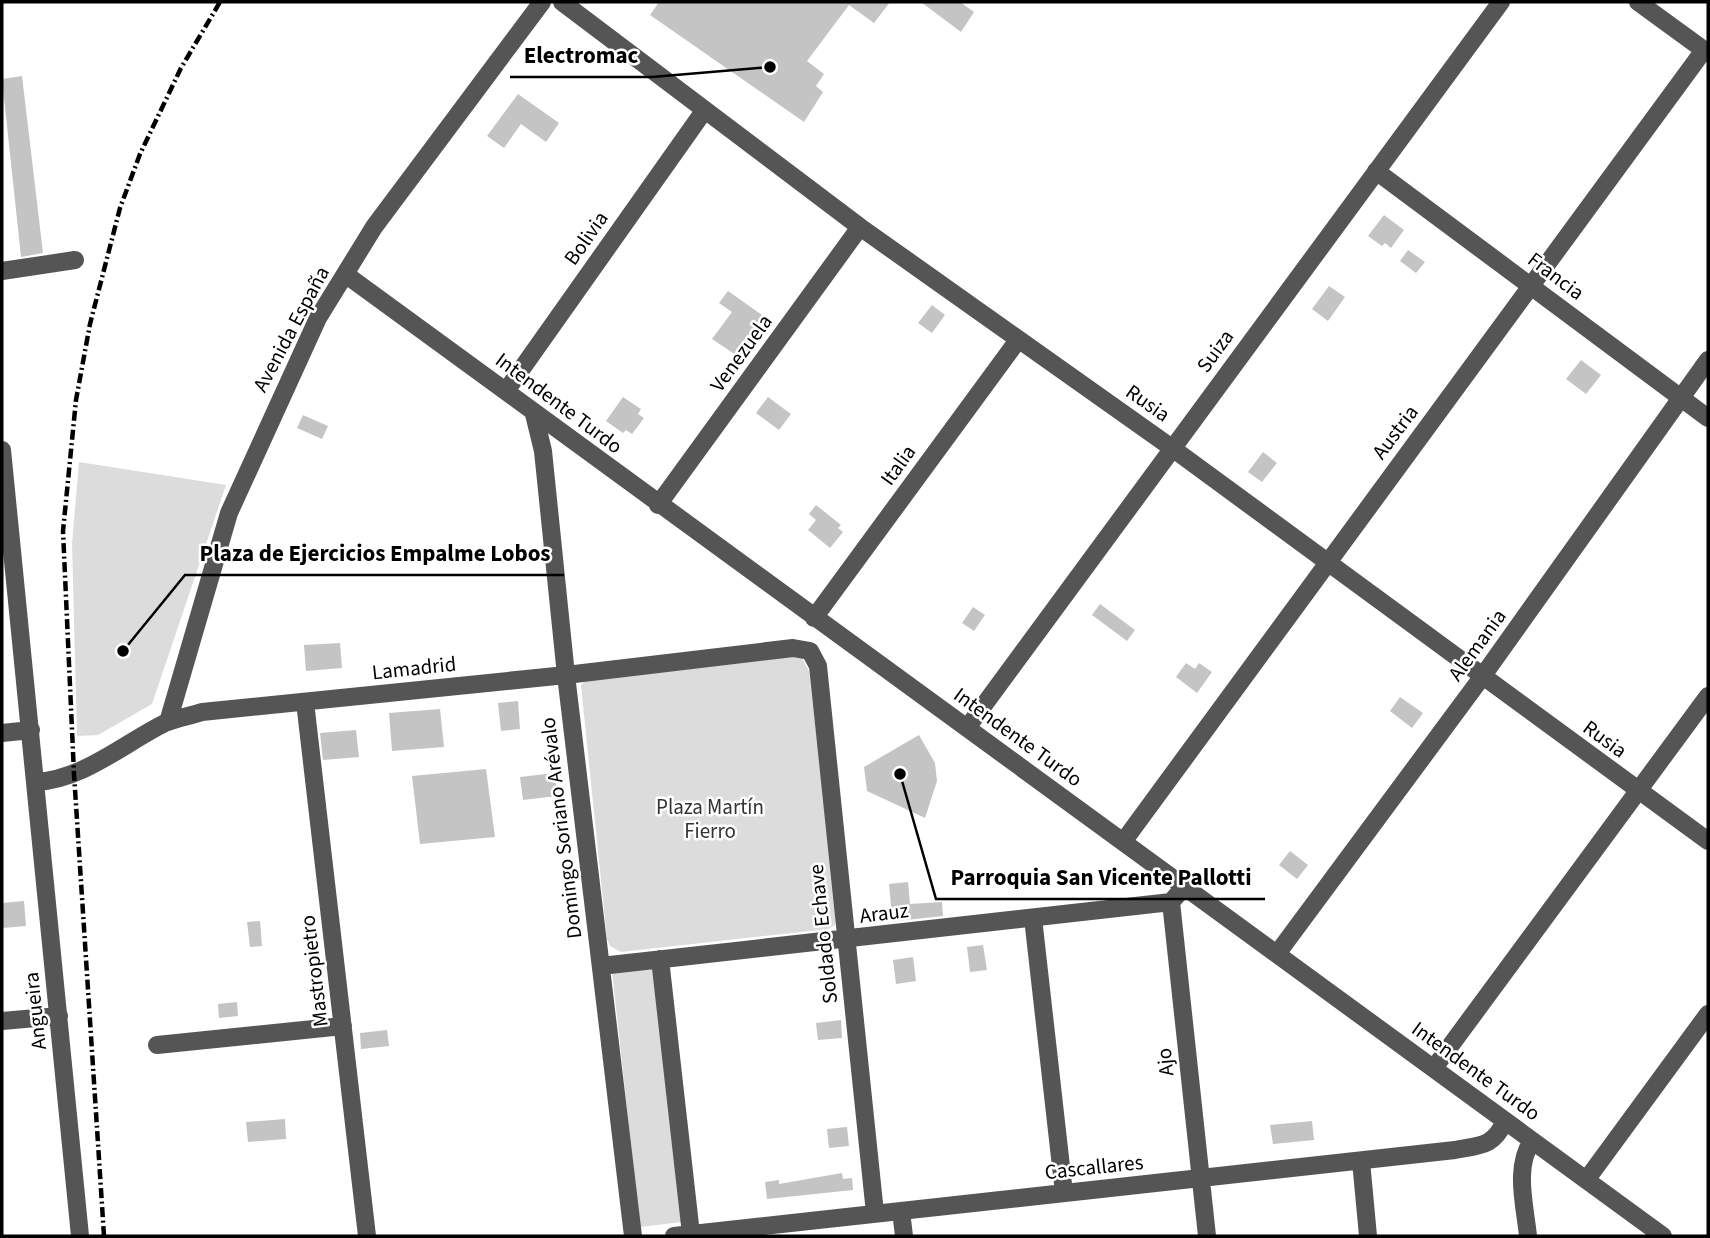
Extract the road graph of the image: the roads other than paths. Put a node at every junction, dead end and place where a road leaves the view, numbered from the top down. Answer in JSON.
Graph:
{"nodes":[{"id":1,"x":542,"y":2,"type":"edge"},
{"id":2,"x":562,"y":2,"type":"edge"},
{"id":3,"x":1501,"y":2,"type":"edge"},
{"id":4,"x":1638,"y":2,"type":"edge"},
{"id":5,"x":1706,"y":52,"type":"edge"},
{"id":6,"x":704,"y":111,"type":"junction"},
{"id":7,"x":1376,"y":171,"type":"junction"},
{"id":8,"x":860,"y":228,"type":"junction"},
{"id":9,"x":75,"y":260,"type":"dead end"},
{"id":10,"x":2,"y":271,"type":"edge"},
{"id":11,"x":345,"y":274,"type":"junction"},
{"id":12,"x":1532,"y":287,"type":"junction"},
{"id":13,"x":1018,"y":340,"type":"junction"},
{"id":14,"x":1708,"y":360,"type":"edge"},
{"id":15,"x":506,"y":391,"type":"junction"},
{"id":16,"x":1681,"y":397,"type":"junction"},
{"id":17,"x":534,"y":414,"type":"junction"},
{"id":18,"x":1708,"y":418,"type":"edge"},
{"id":19,"x":1172,"y":448,"type":"junction"},
{"id":20,"x":2,"y":450,"type":"edge"},
{"id":21,"x":658,"y":505,"type":"junction"},
{"id":22,"x":1326,"y":563,"type":"junction"},
{"id":23,"x":820,"y":622,"type":"junction"},
{"id":24,"x":810,"y":651,"type":"junction"},
{"id":25,"x":566,"y":675,"type":"junction"},
{"id":26,"x":1482,"y":677,"type":"junction"},
{"id":27,"x":1708,"y":696,"type":"edge"},
{"id":28,"x":306,"y":702,"type":"junction"},
{"id":29,"x":168,"y":722,"type":"junction"},
{"id":30,"x":967,"y":728,"type":"junction"},
{"id":31,"x":31,"y":730,"type":"junction"},
{"id":32,"x":2,"y":733,"type":"edge"},
{"id":33,"x":36,"y":782,"type":"junction"},
{"id":34,"x":1637,"y":791,"type":"junction"},
{"id":35,"x":1708,"y":841,"type":"edge"},
{"id":36,"x":1124,"y":842,"type":"junction"},
{"id":37,"x":1183,"y":887,"type":"junction"},
{"id":38,"x":1171,"y":902,"type":"junction"},
{"id":39,"x":1033,"y":919,"type":"junction"},
{"id":40,"x":846,"y":940,"type":"junction"},
{"id":41,"x":1277,"y":954,"type":"junction"},
{"id":42,"x":660,"y":959,"type":"junction"},
{"id":43,"x":601,"y":966,"type":"junction"},
{"id":44,"x":1708,"y":1014,"type":"edge"},
{"id":45,"x":59,"y":1016,"type":"junction"},
{"id":46,"x":2,"y":1021,"type":"edge"},
{"id":47,"x":343,"y":1026,"type":"junction"},
{"id":48,"x":157,"y":1045,"type":"dead end"},
{"id":49,"x":1434,"y":1068,"type":"junction"},
{"id":50,"x":1505,"y":1121,"type":"junction"},
{"id":51,"x":1532,"y":1140,"type":"junction"},
{"id":52,"x":1361,"y":1161,"type":"junction"},
{"id":53,"x":1200,"y":1178,"type":"junction"},
{"id":54,"x":1587,"y":1179,"type":"junction"},
{"id":55,"x":1064,"y":1193,"type":"junction"},
{"id":56,"x":901,"y":1211,"type":"junction"},
{"id":57,"x":875,"y":1213,"type":"junction"},
{"id":58,"x":683,"y":1235,"type":"edge"},
{"id":59,"x":80,"y":1236,"type":"edge"},
{"id":60,"x":367,"y":1236,"type":"edge"},
{"id":61,"x":633,"y":1236,"type":"edge"},
{"id":62,"x":904,"y":1236,"type":"edge"},
{"id":63,"x":1207,"y":1236,"type":"edge"},
{"id":64,"x":1368,"y":1236,"type":"edge"},
{"id":65,"x":1528,"y":1236,"type":"edge"},
{"id":66,"x":1663,"y":1236,"type":"edge"}],
"edges":[{"from":1,"to":11,"type":"street","name":"Avenida España"},
{"from":2,"to":6,"type":"street","name":"Rusia"},
{"from":3,"to":7,"type":"street","name":"Suiza"},
{"from":4,"to":5,"type":"street"},
{"from":5,"to":12,"type":"street","name":"Austria"},
{"from":6,"to":8,"type":"street","name":"Rusia"},
{"from":6,"to":15,"type":"street","name":"Bolivia"},
{"from":7,"to":12,"type":"street","name":"Francia"},
{"from":7,"to":19,"type":"street","name":"Suiza"},
{"from":8,"to":13,"type":"street","name":"Rusia"},
{"from":8,"to":21,"type":"street","name":"Venezuela"},
{"from":9,"to":10,"type":"street"},
{"from":11,"to":15,"type":"street","name":"Intendente Turdo"},
{"from":11,"to":29,"type":"street","name":"Avenida España"},
{"from":12,"to":16,"type":"street","name":"Francia"},
{"from":12,"to":22,"type":"street","name":"Austria"},
{"from":13,"to":19,"type":"street","name":"Rusia"},
{"from":13,"to":23,"type":"street","name":"Italia"},
{"from":14,"to":16,"type":"street","name":"Alemania"},
{"from":15,"to":17,"type":"street","name":"Intendente Turdo"},
{"from":16,"to":18,"type":"street","name":"Francia"},
{"from":16,"to":26,"type":"street","name":"Alemania"},
{"from":17,"to":21,"type":"street","name":"Intendente Turdo"},
{"from":17,"to":25,"type":"street","name":"Domingo Soriano Arévalo"},
{"from":19,"to":22,"type":"street","name":"Rusia"},
{"from":19,"to":30,"type":"street","name":"Suiza"},
{"from":20,"to":31,"type":"street","name":"Angueira"},
{"from":21,"to":23,"type":"street","name":"Intendente Turdo"},
{"from":22,"to":26,"type":"street","name":"Rusia"},
{"from":22,"to":36,"type":"street","name":"Austria"},
{"from":23,"to":24,"type":"street","name":"Italia"},
{"from":23,"to":30,"type":"street","name":"Intendente Turdo"},
{"from":24,"to":25,"type":"street","name":"Lamadrid"},
{"from":24,"to":40,"type":"street","name":"Soldado Echave"},
{"from":25,"to":28,"type":"street","name":"Lamadrid"},
{"from":25,"to":43,"type":"street","name":"Domingo Soriano Arévalo"},
{"from":26,"to":34,"type":"street","name":"Rusia"},
{"from":26,"to":41,"type":"street","name":"Alemania"},
{"from":27,"to":34,"type":"street"},
{"from":28,"to":29,"type":"street","name":"Lamadrid"},
{"from":28,"to":47,"type":"street","name":"Mastropietro"},
{"from":29,"to":33,"type":"street","name":"Lamadrid"},
{"from":30,"to":36,"type":"street","name":"Intendente Turdo"},
{"from":31,"to":32,"type":"street"},
{"from":31,"to":33,"type":"street","name":"Angueira"},
{"from":33,"to":45,"type":"street","name":"Angueira"},
{"from":34,"to":35,"type":"street","name":"Rusia"},
{"from":34,"to":49,"type":"street"},
{"from":36,"to":37,"type":"street","name":"Intendente Turdo"},
{"from":37,"to":38,"type":"street"},
{"from":37,"to":41,"type":"street","name":"Intendente Turdo"},
{"from":38,"to":39,"type":"street","name":"Arauz"},
{"from":38,"to":53,"type":"street","name":"Ajo"},
{"from":39,"to":40,"type":"street","name":"Arauz"},
{"from":39,"to":55,"type":"street"},
{"from":40,"to":42,"type":"street","name":"Arauz"},
{"from":40,"to":57,"type":"street","name":"Soldado Echave"},
{"from":41,"to":49,"type":"street","name":"Intendente Turdo"},
{"from":42,"to":43,"type":"street","name":"Arauz"},
{"from":42,"to":58,"type":"street"},
{"from":43,"to":61,"type":"street","name":"Domingo Soriano Arévalo"},
{"from":44,"to":54,"type":"street"},
{"from":45,"to":46,"type":"street"},
{"from":45,"to":59,"type":"street","name":"Angueira"},
{"from":47,"to":48,"type":"street"},
{"from":47,"to":60,"type":"street","name":"Mastropietro"},
{"from":49,"to":50,"type":"street","name":"Intendente Turdo"},
{"from":50,"to":51,"type":"street","name":"Intendente Turdo"},
{"from":50,"to":52,"type":"street","name":"Cascallares"},
{"from":51,"to":54,"type":"street","name":"Intendente Turdo"},
{"from":51,"to":65,"type":"street"},
{"from":52,"to":53,"type":"street","name":"Cascallares"},
{"from":52,"to":64,"type":"street"},
{"from":53,"to":55,"type":"street","name":"Cascallares"},
{"from":53,"to":63,"type":"street","name":"Ajo"},
{"from":54,"to":66,"type":"street","name":"Intendente Turdo"},
{"from":55,"to":56,"type":"street","name":"Cascallares"},
{"from":56,"to":57,"type":"street","name":"Cascallares"},
{"from":56,"to":62,"type":"street"},
{"from":57,"to":58,"type":"street","name":"Cascallares"}]}
